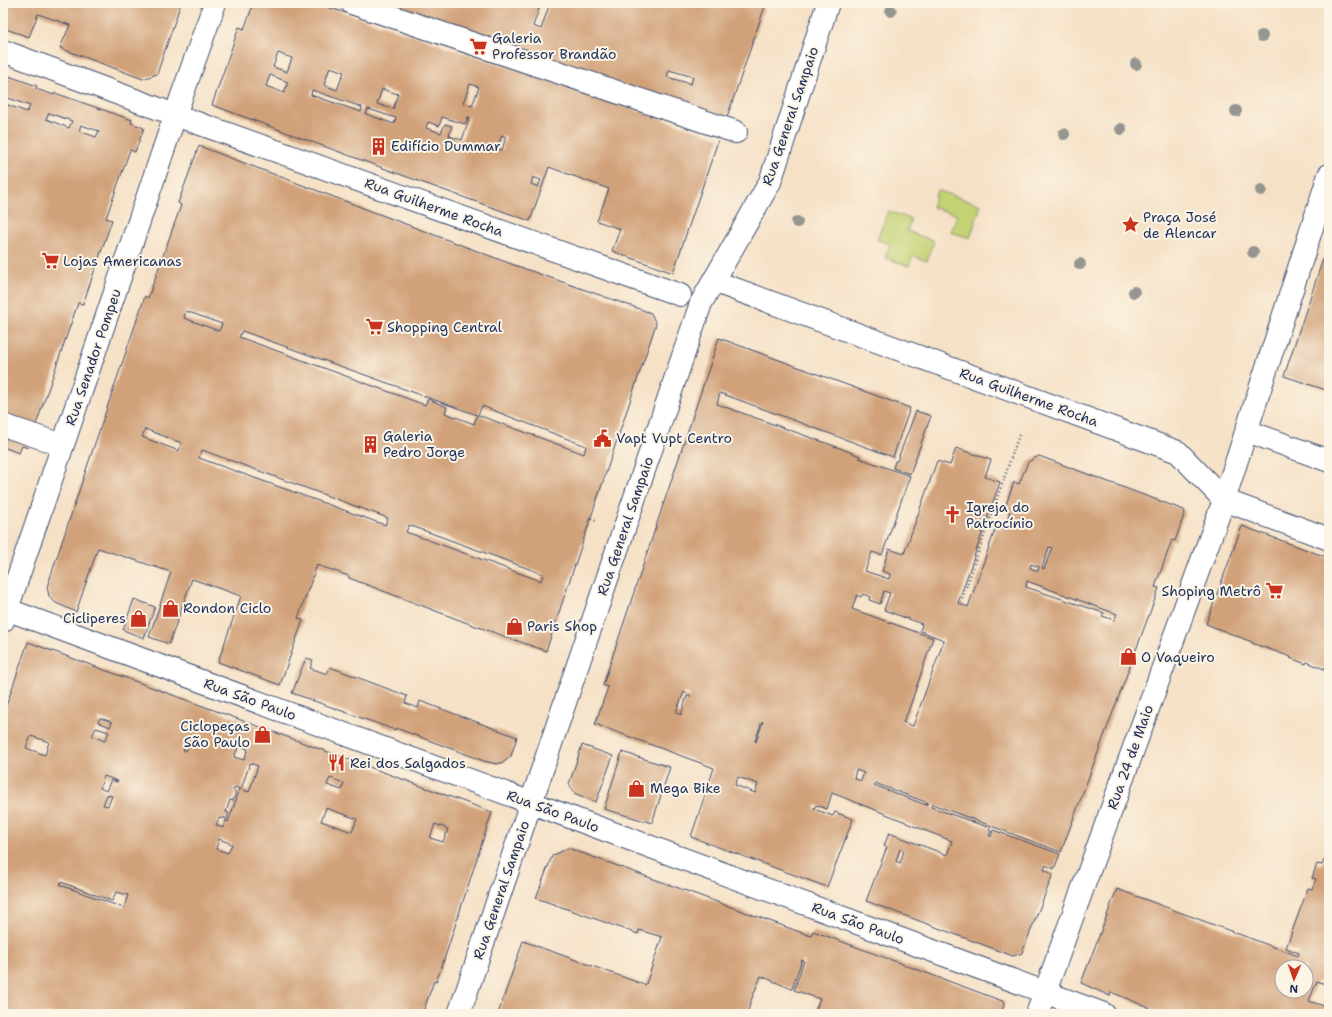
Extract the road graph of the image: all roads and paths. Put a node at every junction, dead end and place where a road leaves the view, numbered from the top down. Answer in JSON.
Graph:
{"nodes":[{"id":1,"x":215,"y":3,"type":"edge"},
{"id":2,"x":352,"y":3,"type":"edge"},
{"id":3,"x":828,"y":3,"type":"edge"},
{"id":4,"x":3,"y":51,"type":"edge"},
{"id":5,"x":162,"y":110,"type":"dead end"},
{"id":6,"x":189,"y":120,"type":"dead end"},
{"id":7,"x":736,"y":132,"type":"dead end"},
{"id":8,"x":1329,"y":175,"type":"edge"},
{"id":9,"x":713,"y":281,"type":"junction"},
{"id":10,"x":680,"y":295,"type":"dead end"},
{"id":11,"x":3,"y":425,"type":"edge"},
{"id":12,"x":1247,"y":431,"type":"junction"},
{"id":13,"x":1019,"y":436,"type":"dead end"},
{"id":14,"x":62,"y":446,"type":"junction"},
{"id":15,"x":1329,"y":461,"type":"edge"},
{"id":16,"x":1224,"y":500,"type":"junction"},
{"id":17,"x":591,"y":519,"type":"dead end"},
{"id":18,"x":602,"y":523,"type":"dead end"},
{"id":19,"x":1329,"y":539,"type":"edge"},
{"id":20,"x":961,"y":602,"type":"dead end"},
{"id":21,"x":4,"y":613,"type":"edge"},
{"id":22,"x":531,"y":803,"type":"junction"},
{"id":23,"x":1045,"y":992,"type":"junction"},
{"id":24,"x":458,"y":1014,"type":"edge"},
{"id":25,"x":1037,"y":1014,"type":"edge"},
{"id":26,"x":1104,"y":1014,"type":"edge"}],
"edges":[{"from":1,"to":14,"type":"street","name":"Rua Senador Pompeu"},
{"from":2,"to":7,"type":"street"},
{"from":3,"to":9,"type":"street","name":"Rua General Sampaio"},
{"from":4,"to":5,"type":"street"},
{"from":6,"to":10,"type":"street","name":"Rua Guilherme Rocha"},
{"from":8,"to":12,"type":"street","name":"Rua 24 de Maio"},
{"from":9,"to":16,"type":"street","name":"Rua Guilherme Rocha"},
{"from":9,"to":22,"type":"street","name":"Rua General Sampaio"},
{"from":11,"to":14,"type":"street"},
{"from":12,"to":15,"type":"street"},
{"from":12,"to":16,"type":"street","name":"Rua 24 de Maio"},
{"from":13,"to":20,"type":"path"},
{"from":14,"to":21,"type":"street","name":"Rua Senador Pompeu"},
{"from":16,"to":19,"type":"street","name":"Rua Guilherme Rocha"},
{"from":16,"to":23,"type":"street","name":"Rua 24 de Maio"},
{"from":17,"to":18,"type":"path"},
{"from":21,"to":22,"type":"street","name":"Rua São Paulo"},
{"from":22,"to":23,"type":"street","name":"Rua São Paulo"},
{"from":22,"to":24,"type":"street","name":"Rua General Sampaio"},
{"from":23,"to":25,"type":"street","name":"Rua 24 de Maio"},
{"from":23,"to":26,"type":"street","name":"Rua São Paulo"}]}
